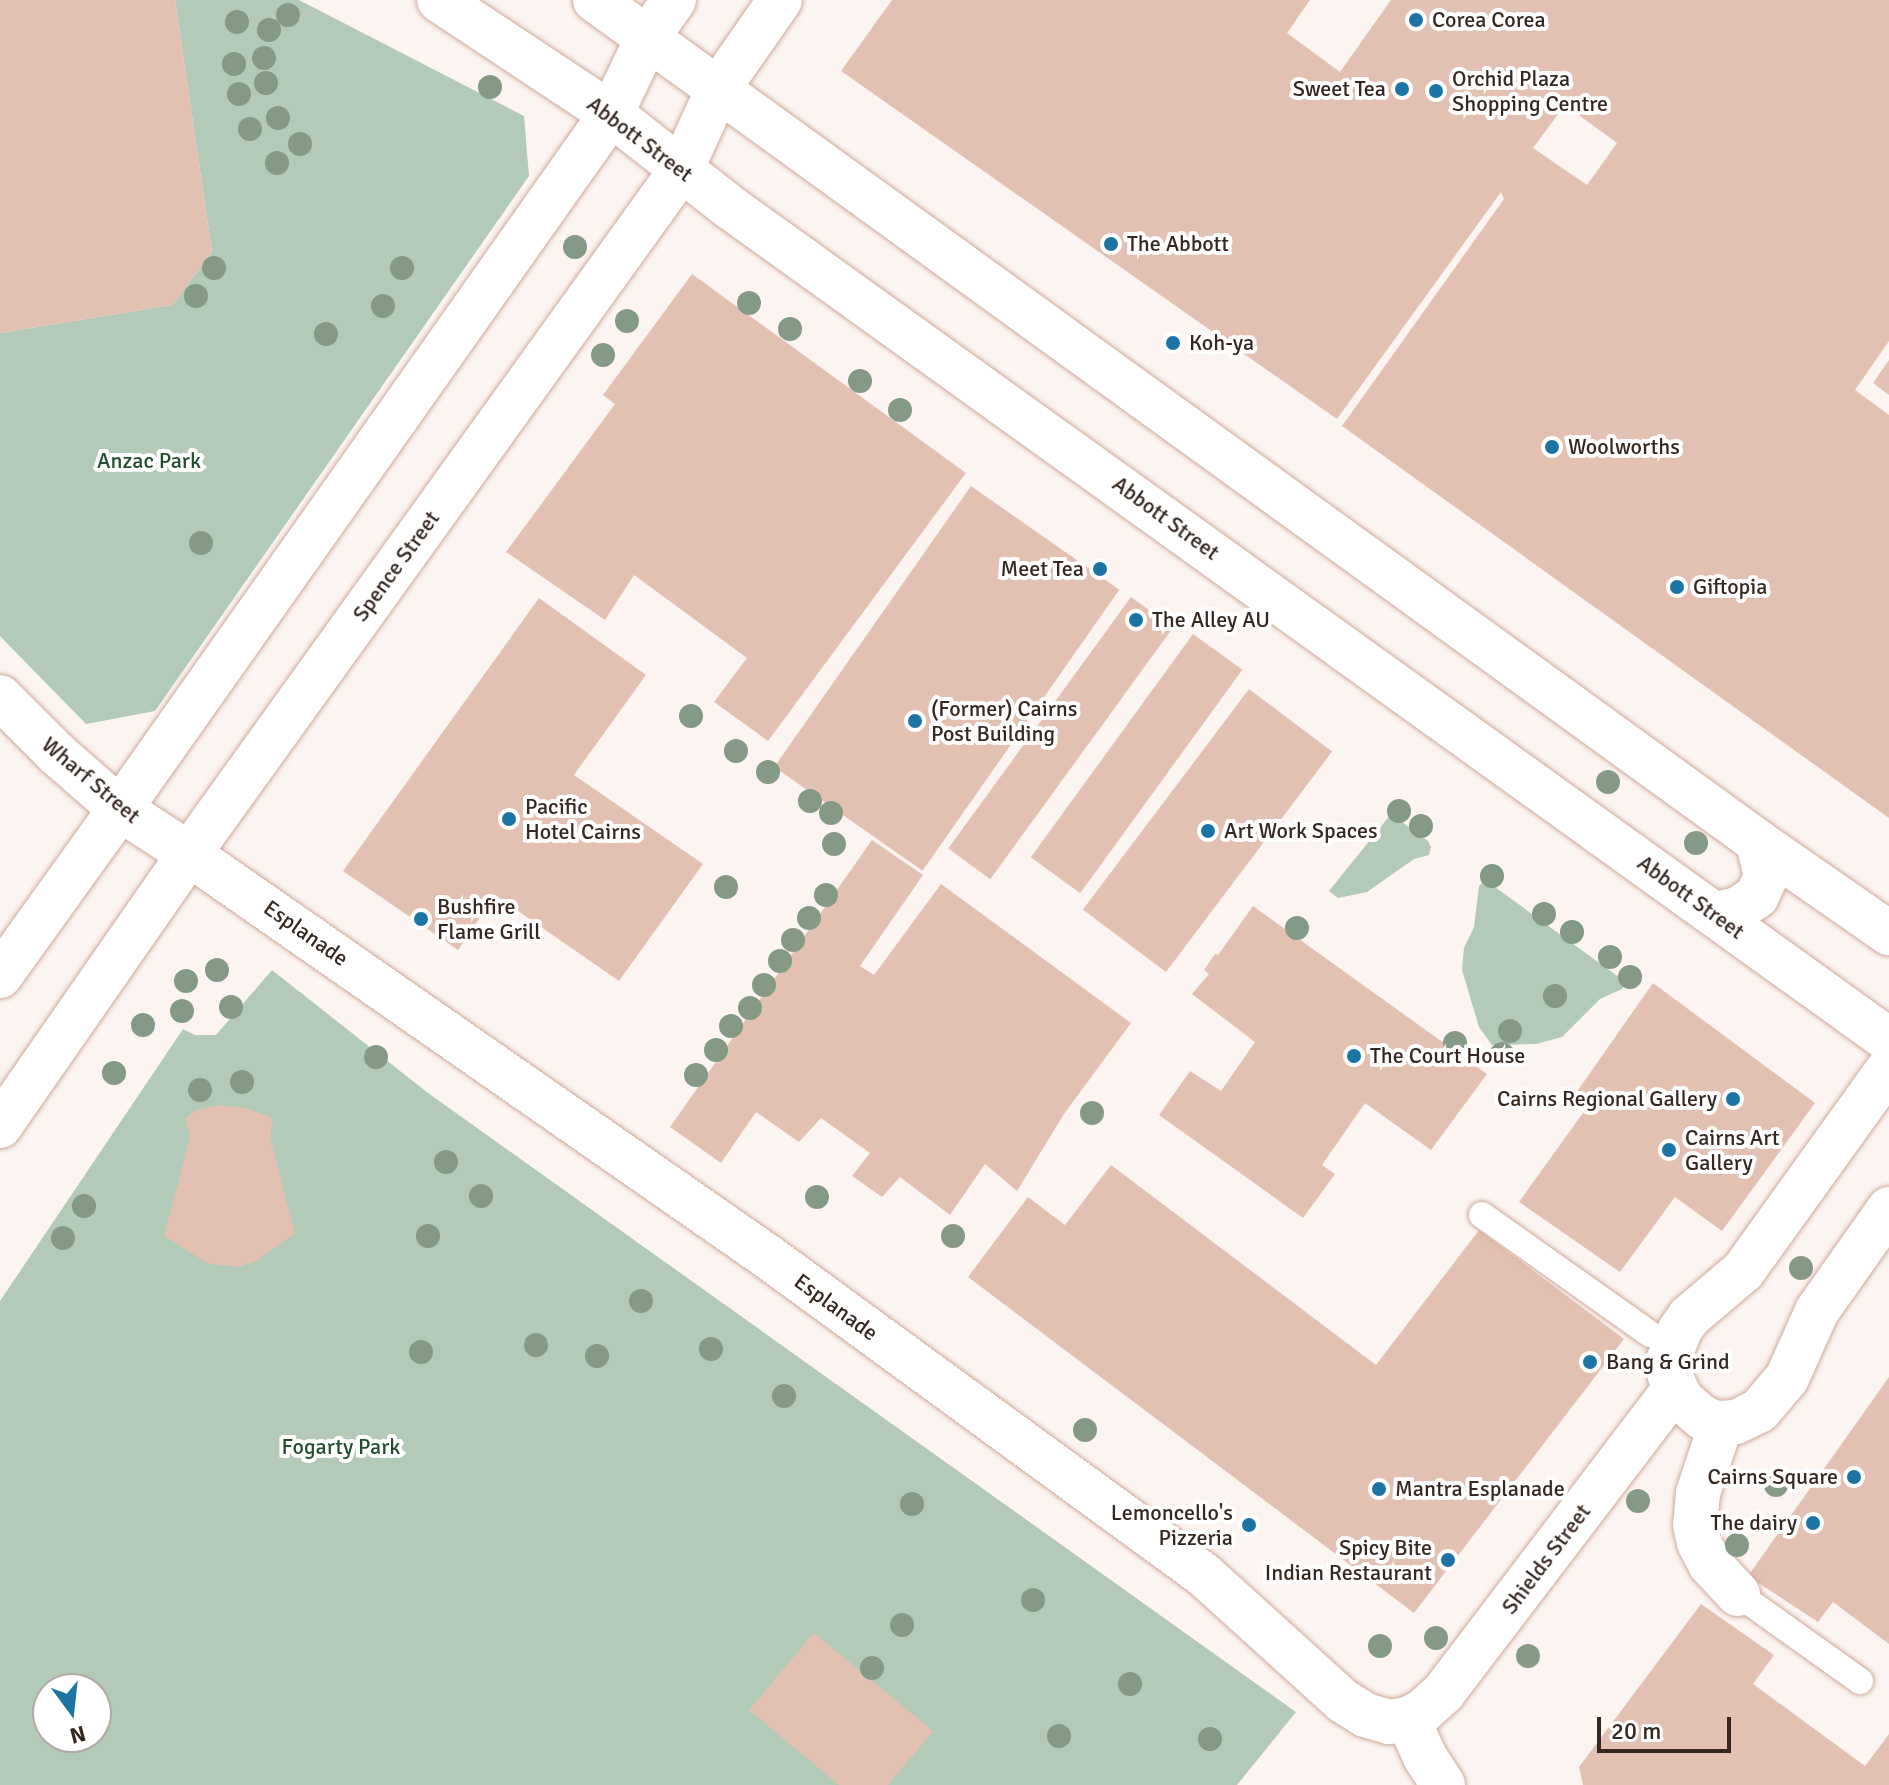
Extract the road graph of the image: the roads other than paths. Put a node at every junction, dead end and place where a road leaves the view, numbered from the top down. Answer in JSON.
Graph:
{"nodes":[{"id":1,"x":439,"y":0,"type":"edge"},
{"id":2,"x":595,"y":0,"type":"edge"},
{"id":3,"x":674,"y":0,"type":"edge"},
{"id":4,"x":780,"y":0,"type":"edge"},
{"id":5,"x":648,"y":37,"type":"junction"},
{"id":6,"x":718,"y":89,"type":"junction"},
{"id":7,"x":611,"y":114,"type":"junction"},
{"id":8,"x":681,"y":170,"type":"junction"},
{"id":9,"x":0,"y":697,"type":"edge"},
{"id":10,"x":120,"y":809,"type":"junction"},
{"id":11,"x":1758,"y":842,"type":"junction"},
{"id":12,"x":189,"y":854,"type":"junction"},
{"id":13,"x":1716,"y":914,"type":"junction"},
{"id":14,"x":1889,"y":933,"type":"edge"},
{"id":15,"x":0,"y":976,"type":"edge"},
{"id":16,"x":1889,"y":1040,"type":"edge"},
{"id":17,"x":1889,"y":1068,"type":"edge"},
{"id":18,"x":0,"y":1126,"type":"edge"},
{"id":19,"x":1889,"y":1209,"type":"edge"},
{"id":20,"x":1482,"y":1215,"type":"dead end"},
{"id":21,"x":1650,"y":1334,"type":"dead end"},
{"id":22,"x":1675,"y":1389,"type":"junction"},
{"id":23,"x":1721,"y":1424,"type":"junction"},
{"id":24,"x":1738,"y":1594,"type":"joint"},
{"id":25,"x":1860,"y":1681,"type":"dead end"},
{"id":26,"x":1408,"y":1719,"type":"junction"},
{"id":27,"x":1443,"y":1785,"type":"edge"}],
"edges":[{"from":1,"to":7,"type":"street","name":"Abbott Street"},
{"from":2,"to":5,"type":"street"},
{"from":3,"to":5,"type":"street"},
{"from":4,"to":6,"type":"street","name":"Spence Street"},
{"from":5,"to":6,"type":"street"},
{"from":5,"to":7,"type":"street"},
{"from":6,"to":8,"type":"street","name":"Spence Street"},
{"from":6,"to":11,"type":"street"},
{"from":7,"to":8,"type":"street","name":"Abbott Street"},
{"from":7,"to":10,"type":"street"},
{"from":8,"to":12,"type":"street","name":"Spence Street"},
{"from":8,"to":13,"type":"street","name":"Abbott Street"},
{"from":9,"to":10,"type":"street","name":"Wharf Street"},
{"from":10,"to":12,"type":"street","name":"Wharf Street"},
{"from":10,"to":15,"type":"street"},
{"from":11,"to":13,"type":"street"},
{"from":11,"to":14,"type":"street"},
{"from":12,"to":18,"type":"street","name":"Spence Street"},
{"from":12,"to":26,"type":"street","name":"Esplanade"},
{"from":13,"to":16,"type":"street","name":"Abbott Street"},
{"from":17,"to":22,"type":"street"},
{"from":19,"to":23,"type":"street"},
{"from":20,"to":21,"type":"lane"},
{"from":22,"to":23,"type":"street"},
{"from":22,"to":26,"type":"street","name":"Shields Street"},
{"from":23,"to":24,"type":"street"},
{"from":24,"to":25,"type":"lane"},
{"from":26,"to":27,"type":"street"}]}
